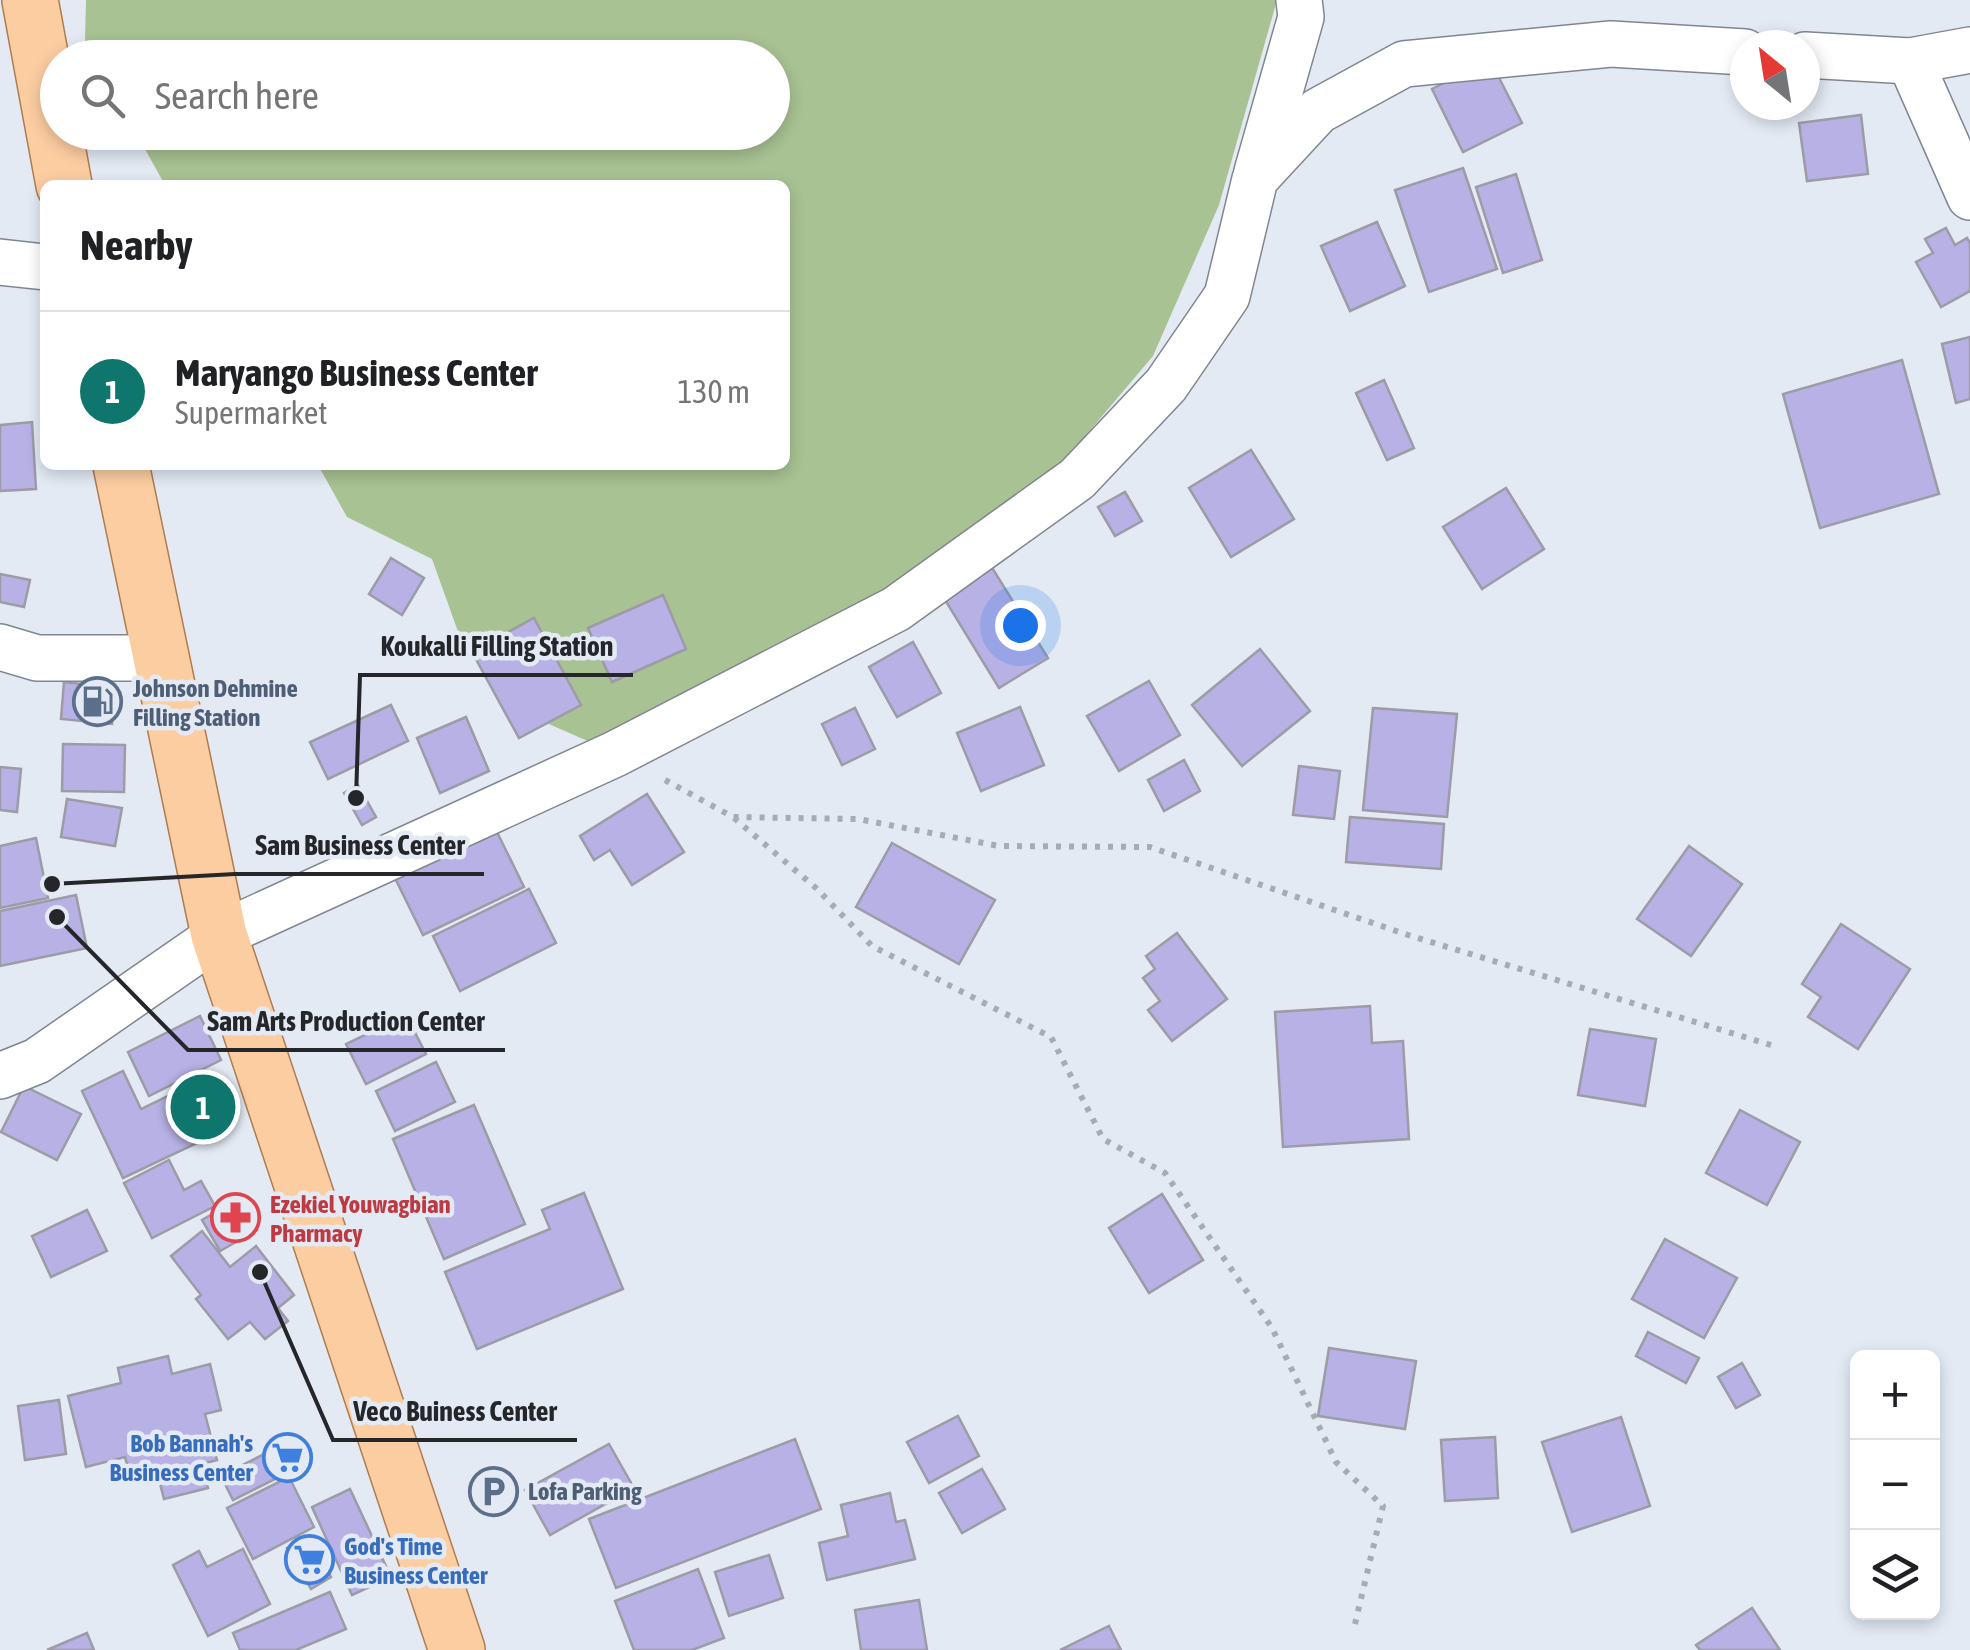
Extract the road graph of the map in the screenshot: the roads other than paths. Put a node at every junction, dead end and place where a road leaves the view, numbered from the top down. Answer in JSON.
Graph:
{"nodes":[{"id":1,"x":30,"y":0,"type":"edge"},
{"id":2,"x":1299,"y":0,"type":"edge"},
{"id":3,"x":1970,"y":50,"type":"edge"},
{"id":4,"x":1730,"y":51,"type":"edge"},
{"id":5,"x":40,"y":54,"type":"edge"},
{"id":6,"x":1820,"y":57,"type":"edge"},
{"id":7,"x":1910,"y":61,"type":"junction"},
{"id":8,"x":58,"y":150,"type":"edge"},
{"id":9,"x":1254,"y":179,"type":"junction"},
{"id":10,"x":63,"y":180,"type":"edge"},
{"id":11,"x":1970,"y":197,"type":"edge"},
{"id":12,"x":0,"y":262,"type":"edge"},
{"id":13,"x":40,"y":266,"type":"edge"},
{"id":14,"x":121,"y":470,"type":"edge"},
{"id":15,"x":0,"y":647,"type":"edge"},
{"id":16,"x":161,"y":658,"type":"junction"},
{"id":17,"x":219,"y":935,"type":"junction"},
{"id":18,"x":0,"y":1076,"type":"edge"},
{"id":19,"x":457,"y":1650,"type":"edge"}],
"edges":[{"from":1,"to":5,"type":"main road"},
{"from":2,"to":9,"type":"street"},
{"from":3,"to":7,"type":"street"},
{"from":4,"to":9,"type":"street"},
{"from":6,"to":7,"type":"street"},
{"from":7,"to":11,"type":"street"},
{"from":8,"to":10,"type":"main road"},
{"from":9,"to":17,"type":"street"},
{"from":12,"to":13,"type":"street"},
{"from":14,"to":16,"type":"main road"},
{"from":15,"to":16,"type":"street"},
{"from":16,"to":17,"type":"main road"},
{"from":17,"to":18,"type":"street"},
{"from":17,"to":19,"type":"main road"}]}
